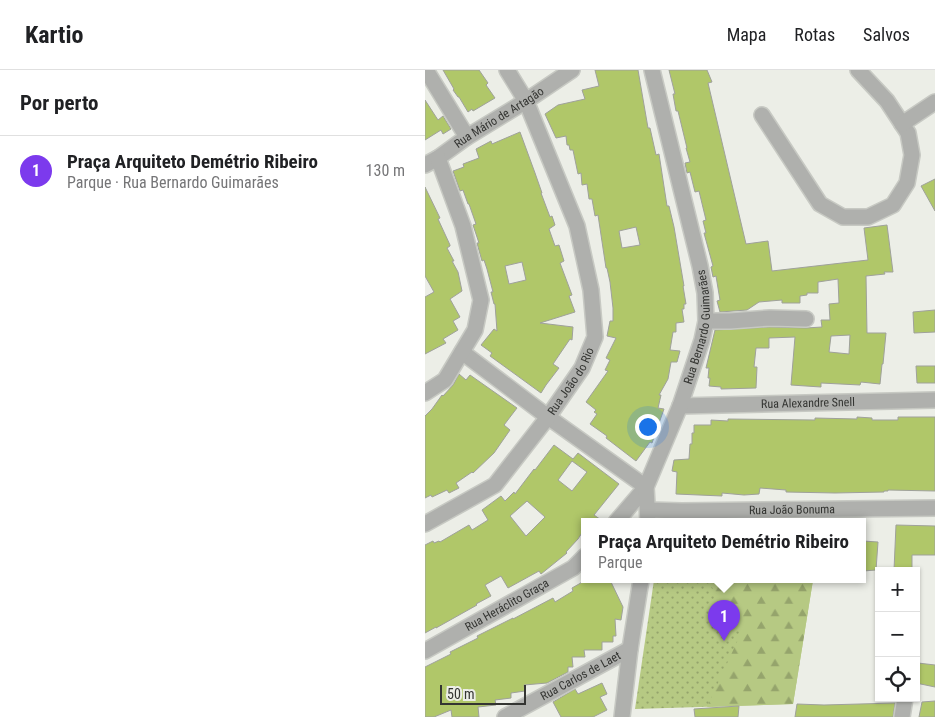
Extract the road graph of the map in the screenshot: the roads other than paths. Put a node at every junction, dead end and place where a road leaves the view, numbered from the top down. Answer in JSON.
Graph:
{"nodes":[{"id":1,"x":426,"y":70,"type":"edge"},
{"id":2,"x":507,"y":70,"type":"edge"},
{"id":3,"x":571,"y":70,"type":"edge"},
{"id":4,"x":651,"y":70,"type":"edge"},
{"id":5,"x":858,"y":70,"type":"edge"},
{"id":6,"x":525,"y":101,"type":"junction"},
{"id":7,"x":935,"y":102,"type":"edge"},
{"id":8,"x":762,"y":115,"type":"dead end"},
{"id":9,"x":902,"y":124,"type":"junction"},
{"id":10,"x":467,"y":137,"type":"junction"},
{"id":11,"x":431,"y":161,"type":"edge"},
{"id":12,"x":806,"y":319,"type":"dead end"},
{"id":13,"x":706,"y":321,"type":"junction"},
{"id":14,"x":462,"y":352,"type":"junction"},
{"id":15,"x":425,"y":393,"type":"edge"},
{"id":16,"x":935,"y":400,"type":"edge"},
{"id":17,"x":679,"y":406,"type":"junction"},
{"id":18,"x":548,"y":417,"type":"junction"},
{"id":19,"x":646,"y":487,"type":"junction"},
{"id":20,"x":935,"y":508,"type":"edge"},
{"id":21,"x":648,"y":516,"type":"edge"},
{"id":22,"x":619,"y":518,"type":"edge"},
{"id":23,"x":425,"y":524,"type":"edge"},
{"id":24,"x":581,"y":560,"type":"edge"},
{"id":25,"x":641,"y":583,"type":"edge"},
{"id":26,"x":630,"y":649,"type":"junction"},
{"id":27,"x":425,"y":651,"type":"edge"},
{"id":28,"x":904,"y":702,"type":"edge"},
{"id":29,"x":505,"y":717,"type":"edge"},
{"id":30,"x":622,"y":717,"type":"edge"},
{"id":31,"x":902,"y":717,"type":"edge"}],
"edges":[{"from":1,"to":10,"type":"street"},
{"from":2,"to":6,"type":"street","name":"Rua João do Rio"},
{"from":3,"to":6,"type":"street","name":"Rua Mário de Artagão"},
{"from":4,"to":13,"type":"street","name":"Rua Bernardo Guimarães"},
{"from":5,"to":9,"type":"street"},
{"from":6,"to":10,"type":"street","name":"Rua Mário de Artagão"},
{"from":6,"to":18,"type":"street","name":"Rua João do Rio"},
{"from":7,"to":9,"type":"street"},
{"from":8,"to":9,"type":"street"},
{"from":10,"to":11,"type":"street","name":"Rua Mário de Artagão"},
{"from":11,"to":14,"type":"street"},
{"from":12,"to":13,"type":"street"},
{"from":13,"to":17,"type":"street","name":"Rua Bernardo Guimarães"},
{"from":14,"to":15,"type":"street"},
{"from":14,"to":18,"type":"street"},
{"from":16,"to":17,"type":"street","name":"Rua Alexandre Snell"},
{"from":17,"to":19,"type":"street","name":"Rua Bernardo Guimarães"},
{"from":18,"to":19,"type":"street"},
{"from":18,"to":23,"type":"street","name":"Rua João do Rio"},
{"from":19,"to":21,"type":"street","name":"Rua Bernardo Guimarães"},
{"from":19,"to":22,"type":"street"},
{"from":20,"to":21,"type":"street","name":"Rua João Bonuma"},
{"from":24,"to":27,"type":"street","name":"Rua Heráclito Graça"},
{"from":25,"to":26,"type":"street"},
{"from":26,"to":29,"type":"street","name":"Rua Carlos de Laet"},
{"from":26,"to":30,"type":"street"},
{"from":28,"to":31,"type":"street"}]}
